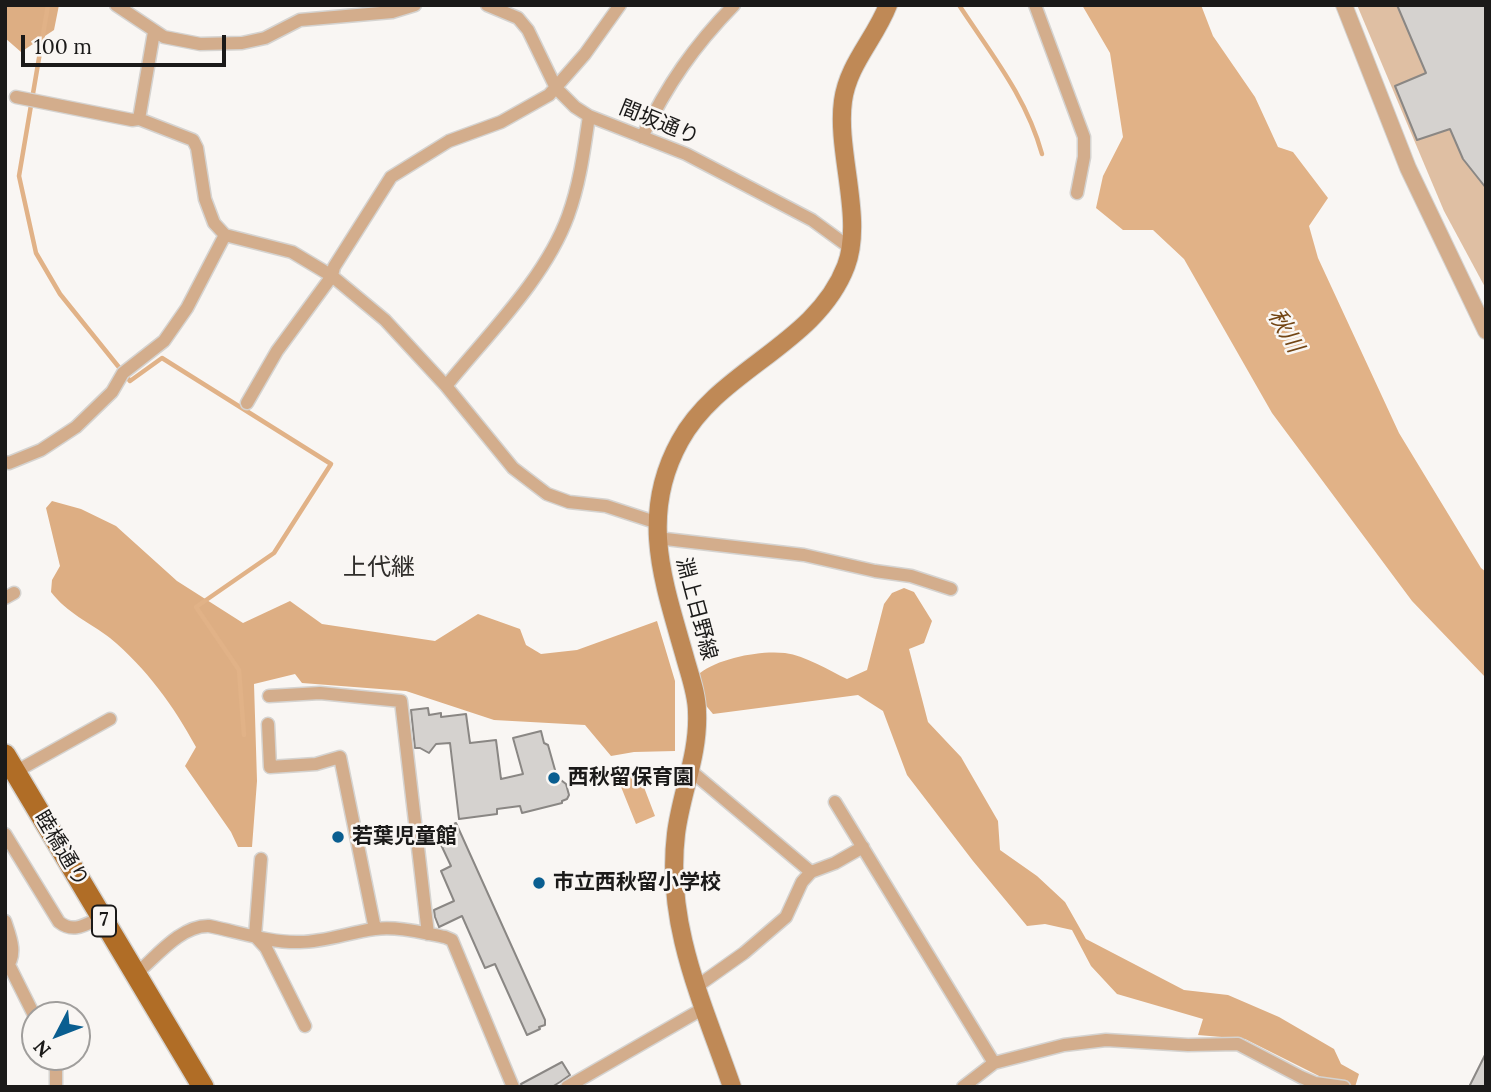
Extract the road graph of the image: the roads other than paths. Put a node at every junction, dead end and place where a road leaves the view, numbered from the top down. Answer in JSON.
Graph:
{"nodes":[{"id":1,"x":116,"y":5,"type":"edge"},
{"id":2,"x":415,"y":5,"type":"edge"},
{"id":3,"x":487,"y":5,"type":"edge"},
{"id":4,"x":620,"y":5,"type":"edge"},
{"id":5,"x":734,"y":5,"type":"edge"},
{"id":6,"x":888,"y":5,"type":"edge"},
{"id":7,"x":1035,"y":5,"type":"edge"},
{"id":8,"x":1344,"y":5,"type":"edge"},
{"id":9,"x":154,"y":32,"type":"junction"},
{"id":10,"x":556,"y":88,"type":"junction"},
{"id":11,"x":25,"y":99,"type":"dead end"},
{"id":12,"x":589,"y":116,"type":"junction"},
{"id":13,"x":139,"y":119,"type":"junction"},
{"id":14,"x":642,"y":136,"type":"junction"},
{"id":15,"x":1077,"y":193,"type":"dead end"},
{"id":16,"x":225,"y":235,"type":"junction"},
{"id":17,"x":849,"y":247,"type":"junction"},
{"id":18,"x":332,"y":276,"type":"junction"},
{"id":19,"x":1486,"y":331,"type":"edge"},
{"id":20,"x":446,"y":386,"type":"junction"},
{"id":21,"x":247,"y":403,"type":"dead end"},
{"id":22,"x":5,"y":462,"type":"edge"},
{"id":23,"x":657,"y":531,"type":"junction"},
{"id":24,"x":951,"y":589,"type":"dead end"},
{"id":25,"x":269,"y":696,"type":"dead end"},
{"id":26,"x":110,"y":719,"type":"dead end"},
{"id":27,"x":268,"y":724,"type":"dead end"},
{"id":28,"x":10,"y":764,"type":"edge"},
{"id":29,"x":691,"y":771,"type":"junction"},
{"id":30,"x":835,"y":802,"type":"dead end"},
{"id":31,"x":5,"y":834,"type":"edge"},
{"id":32,"x":863,"y":847,"type":"junction"},
{"id":33,"x":261,"y":859,"type":"dead end"},
{"id":34,"x":811,"y":872,"type":"junction"},
{"id":35,"x":102,"y":917,"type":"junction"},
{"id":36,"x":5,"y":921,"type":"edge"},
{"id":37,"x":375,"y":929,"type":"junction"},
{"id":38,"x":428,"y":934,"type":"junction"},
{"id":39,"x":255,"y":936,"type":"junction"},
{"id":40,"x":7,"y":966,"type":"edge"},
{"id":41,"x":136,"y":974,"type":"junction"},
{"id":42,"x":696,"y":987,"type":"junction"},
{"id":43,"x":26,"y":1001,"type":"edge"},
{"id":44,"x":704,"y":1008,"type":"junction"},
{"id":45,"x":305,"y":1026,"type":"dead end"},
{"id":46,"x":993,"y":1063,"type":"junction"},
{"id":47,"x":1313,"y":1085,"type":"edge"},
{"id":48,"x":203,"y":1087,"type":"edge"},
{"id":49,"x":513,"y":1087,"type":"edge"},
{"id":50,"x":567,"y":1087,"type":"edge"},
{"id":51,"x":732,"y":1087,"type":"edge"},
{"id":52,"x":963,"y":1087,"type":"edge"},
{"id":53,"x":1344,"y":1087,"type":"edge"}],
"edges":[{"from":1,"to":9,"type":"street"},
{"from":2,"to":9,"type":"street"},
{"from":3,"to":10,"type":"street","name":"間坂通り"},
{"from":4,"to":10,"type":"street"},
{"from":5,"to":14,"type":"street"},
{"from":6,"to":17,"type":"main road","name":"淵上日野線"},
{"from":7,"to":15,"type":"street"},
{"from":8,"to":19,"type":"street"},
{"from":9,"to":13,"type":"street"},
{"from":10,"to":12,"type":"street","name":"間坂通り"},
{"from":10,"to":18,"type":"street"},
{"from":11,"to":13,"type":"street"},
{"from":12,"to":14,"type":"street","name":"間坂通り"},
{"from":12,"to":20,"type":"street"},
{"from":13,"to":16,"type":"street"},
{"from":14,"to":17,"type":"street","name":"間坂通り"},
{"from":16,"to":18,"type":"street"},
{"from":16,"to":22,"type":"street"},
{"from":17,"to":23,"type":"main road","name":"淵上日野線"},
{"from":18,"to":20,"type":"street"},
{"from":18,"to":21,"type":"street"},
{"from":20,"to":23,"type":"street"},
{"from":23,"to":24,"type":"street"},
{"from":23,"to":29,"type":"main road","name":"淵上日野線"},
{"from":25,"to":38,"type":"street"},
{"from":26,"to":28,"type":"street"},
{"from":27,"to":37,"type":"street"},
{"from":28,"to":35,"type":"main road","name":"睦橋通り","number":"7"},
{"from":29,"to":34,"type":"street"},
{"from":29,"to":42,"type":"main road","name":"淵上日野線"},
{"from":30,"to":32,"type":"street"},
{"from":31,"to":35,"type":"street"},
{"from":32,"to":34,"type":"street"},
{"from":32,"to":46,"type":"street"},
{"from":33,"to":39,"type":"street"},
{"from":34,"to":42,"type":"street"},
{"from":35,"to":41,"type":"main road","name":"睦橋通り","number":"7"},
{"from":36,"to":40,"type":"street"},
{"from":37,"to":38,"type":"street"},
{"from":37,"to":39,"type":"street"},
{"from":38,"to":49,"type":"street"},
{"from":39,"to":41,"type":"street"},
{"from":39,"to":45,"type":"street"},
{"from":40,"to":43,"type":"street"},
{"from":41,"to":48,"type":"main road","name":"睦橋通り","number":"7"},
{"from":42,"to":44,"type":"main road","name":"淵上日野線"},
{"from":44,"to":50,"type":"street"},
{"from":44,"to":51,"type":"main road","name":"淵上日野線"},
{"from":46,"to":47,"type":"street"},
{"from":46,"to":52,"type":"street"},
{"from":47,"to":53,"type":"street"}]}
